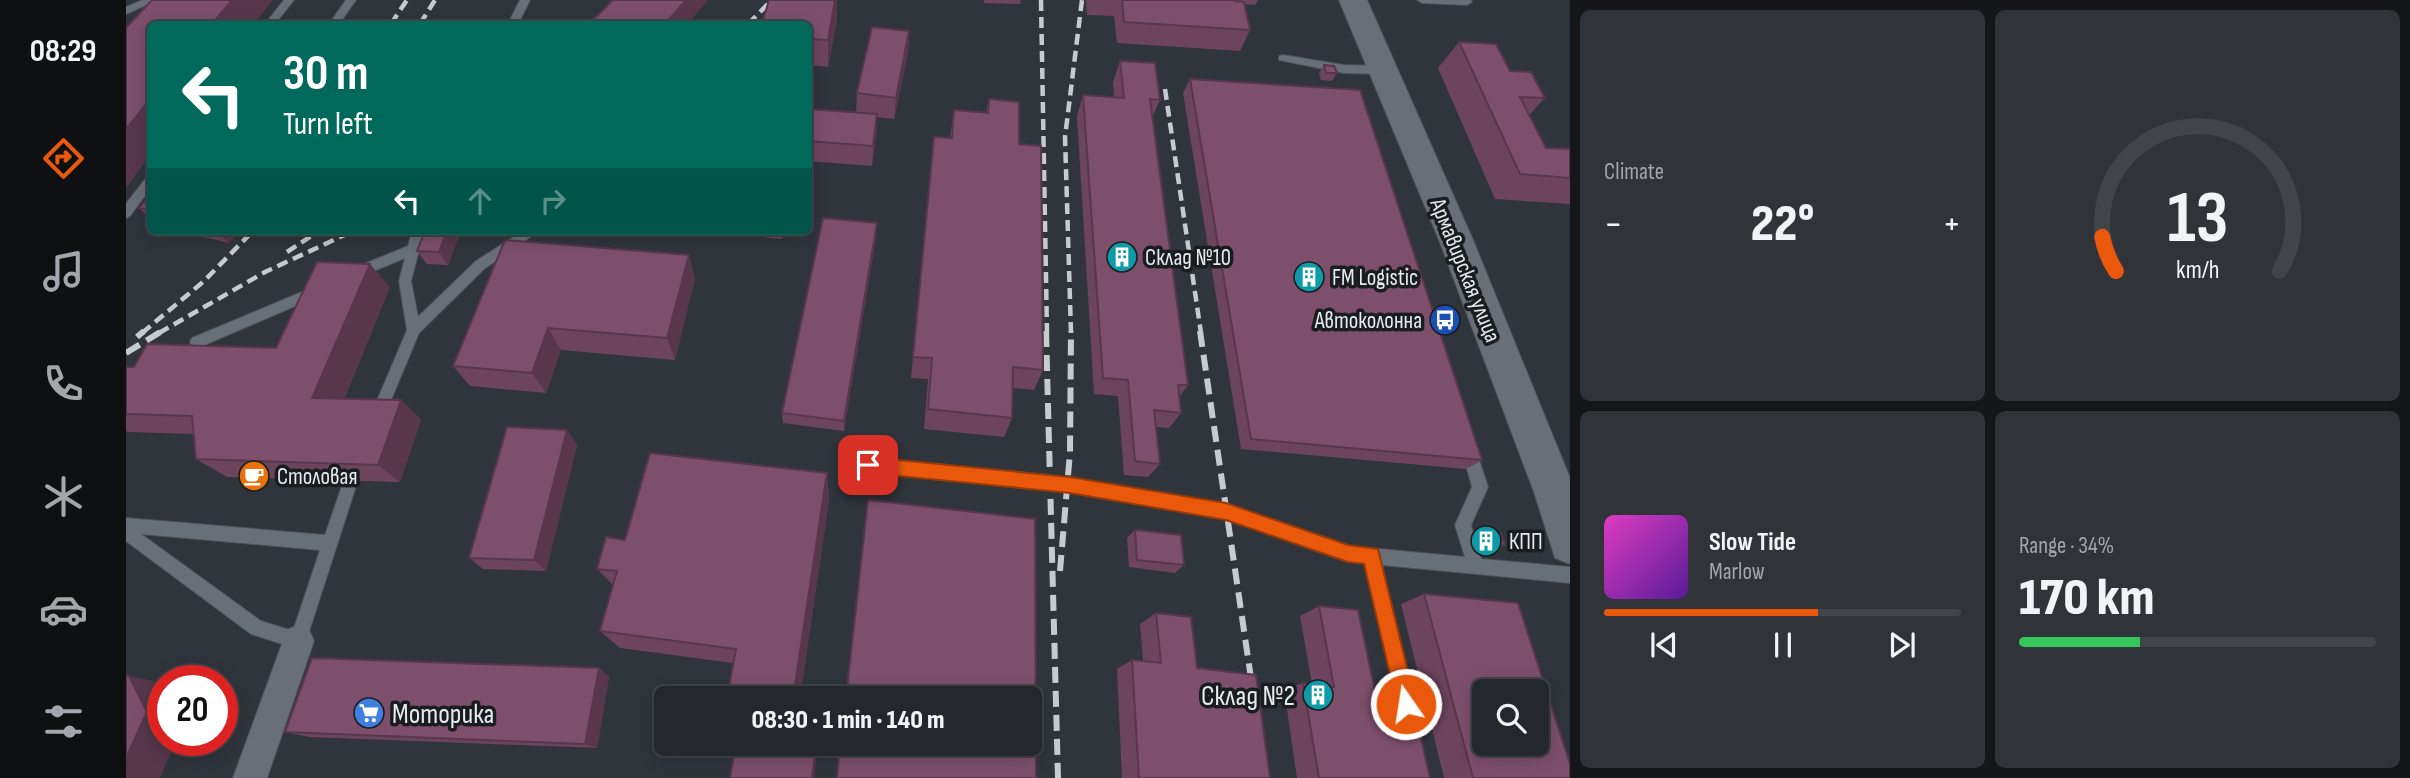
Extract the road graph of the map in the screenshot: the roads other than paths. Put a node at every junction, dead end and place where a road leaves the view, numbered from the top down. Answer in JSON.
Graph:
{"nodes":[{"id":1,"x":152,"y":0,"type":"edge"},
{"id":2,"x":289,"y":0,"type":"edge"},
{"id":3,"x":351,"y":0,"type":"edge"},
{"id":4,"x":526,"y":0,"type":"edge"},
{"id":5,"x":1353,"y":0,"type":"edge"},
{"id":6,"x":1422,"y":0,"type":"edge"},
{"id":7,"x":1467,"y":2,"type":"dead end"},
{"id":8,"x":126,"y":11,"type":"edge"},
{"id":9,"x":135,"y":20,"type":"edge"},
{"id":10,"x":272,"y":21,"type":"edge"},
{"id":11,"x":336,"y":21,"type":"edge"},
{"id":12,"x":515,"y":21,"type":"edge"},
{"id":13,"x":1283,"y":58,"type":"dead end"},
{"id":14,"x":1383,"y":70,"type":"junction"},
{"id":15,"x":147,"y":185,"type":"edge"},
{"id":16,"x":126,"y":213,"type":"edge"},
{"id":17,"x":417,"y":235,"type":"edge"},
{"id":18,"x":527,"y":235,"type":"edge"},
{"id":19,"x":414,"y":248,"type":"junction"},
{"id":20,"x":350,"y":276,"type":"edge"},
{"id":21,"x":324,"y":287,"type":"edge"},
{"id":22,"x":414,"y":330,"type":"junction"},
{"id":23,"x":197,"y":342,"type":"dead end"},
{"id":24,"x":376,"y":419,"type":"edge"},
{"id":25,"x":1462,"y":430,"type":"edge"},
{"id":26,"x":868,"y":465,"type":"dead end"},
{"id":27,"x":351,"y":480,"type":"edge"},
{"id":28,"x":1562,"y":492,"type":"edge"},
{"id":29,"x":126,"y":525,"type":"edge"},
{"id":30,"x":126,"y":531,"type":"edge"},
{"id":31,"x":330,"y":542,"type":"junction"},
{"id":32,"x":1570,"y":543,"type":"edge"},
{"id":33,"x":1371,"y":556,"type":"junction"},
{"id":34,"x":1475,"y":565,"type":"junction"},
{"id":35,"x":1570,"y":575,"type":"edge"},
{"id":36,"x":298,"y":641,"type":"junction"},
{"id":37,"x":1412,"y":726,"type":"edge"},
{"id":38,"x":250,"y":778,"type":"edge"}],
"edges":[{"from":1,"to":8,"type":"lane"},
{"from":1,"to":9,"type":"lane"},
{"from":2,"to":10,"type":"lane"},
{"from":3,"to":11,"type":"lane"},
{"from":4,"to":12,"type":"lane"},
{"from":5,"to":14,"type":"main road","name":"Армавирская улица"},
{"from":6,"to":7,"type":"lane"},
{"from":13,"to":14,"type":"lane"},
{"from":14,"to":28,"type":"main road","name":"Армавирская улица"},
{"from":15,"to":16,"type":"lane"},
{"from":17,"to":19,"type":"lane"},
{"from":18,"to":22,"type":"lane"},
{"from":19,"to":20,"type":"lane"},
{"from":19,"to":22,"type":"lane"},
{"from":21,"to":23,"type":"lane"},
{"from":22,"to":24,"type":"lane"},
{"from":25,"to":34,"type":"lane"},
{"from":26,"to":33,"type":"lane"},
{"from":27,"to":31,"type":"lane"},
{"from":28,"to":32,"type":"main road","name":"Армавирская улица"},
{"from":29,"to":31,"type":"lane"},
{"from":30,"to":36,"type":"lane"},
{"from":31,"to":36,"type":"lane"},
{"from":33,"to":34,"type":"lane"},
{"from":33,"to":37,"type":"lane"},
{"from":34,"to":35,"type":"lane"},
{"from":36,"to":38,"type":"street"}]}
